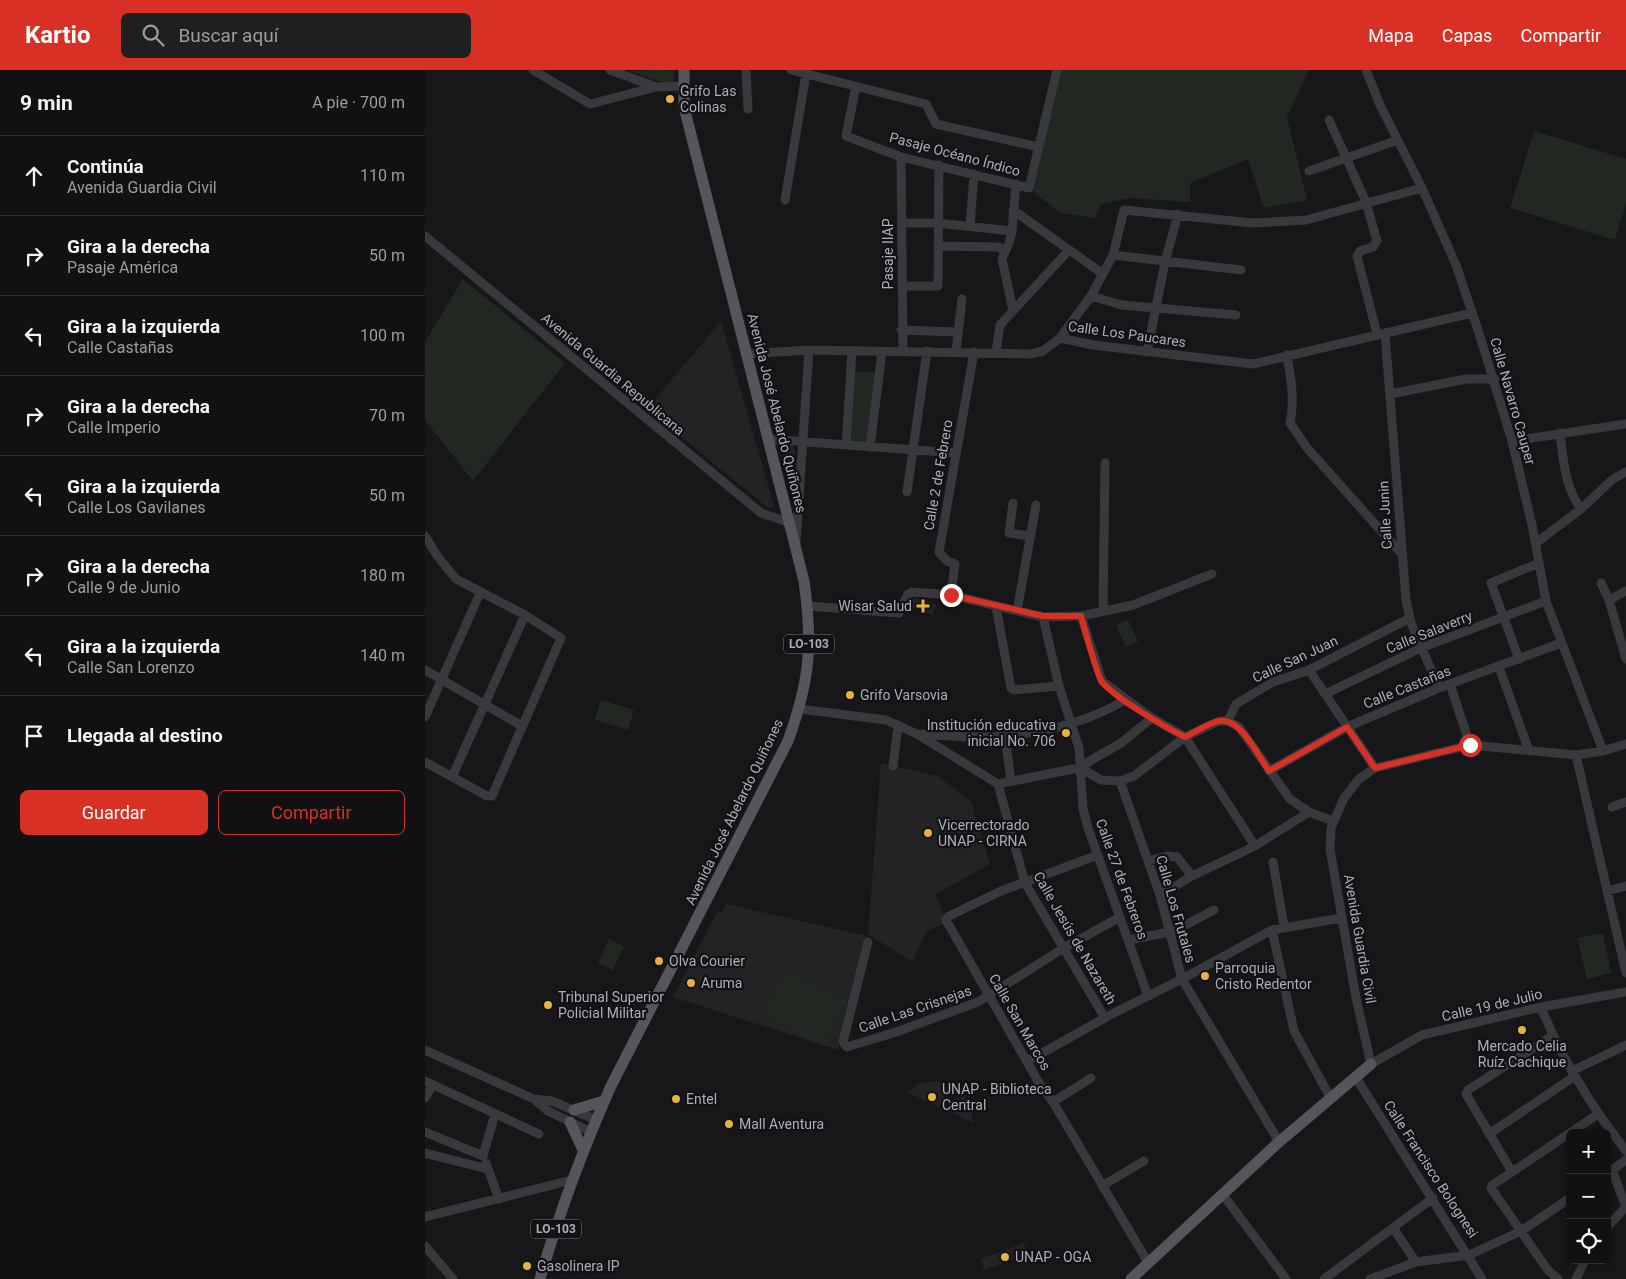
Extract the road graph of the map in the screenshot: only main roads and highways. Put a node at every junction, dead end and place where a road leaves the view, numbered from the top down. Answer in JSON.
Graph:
{"nodes":[{"id":1,"x":684,"y":70,"type":"edge"},
{"id":2,"x":1371,"y":1064,"type":"road end"},
{"id":3,"x":604,"y":1101,"type":"junction"},
{"id":4,"x":574,"y":1110,"type":"road end"},
{"id":5,"x":570,"y":1122,"type":"road end"},
{"id":6,"x":583,"y":1150,"type":"junction"},
{"id":7,"x":539,"y":1279,"type":"edge"},
{"id":8,"x":1131,"y":1279,"type":"edge"}],
"edges":[{"from":1,"to":3,"type":"main road","name":"Avenida José Abelardo Quiñones","number":"LO-103"},
{"from":2,"to":8,"type":"main road"},
{"from":3,"to":4,"type":"main road"},
{"from":3,"to":6,"type":"main road","name":"Avenida José Abelardo Quiñones","number":"LO-103"},
{"from":5,"to":6,"type":"main road"},
{"from":6,"to":7,"type":"main road","name":"Avenida José Abelardo Quiñones","number":"LO-103"}]}
